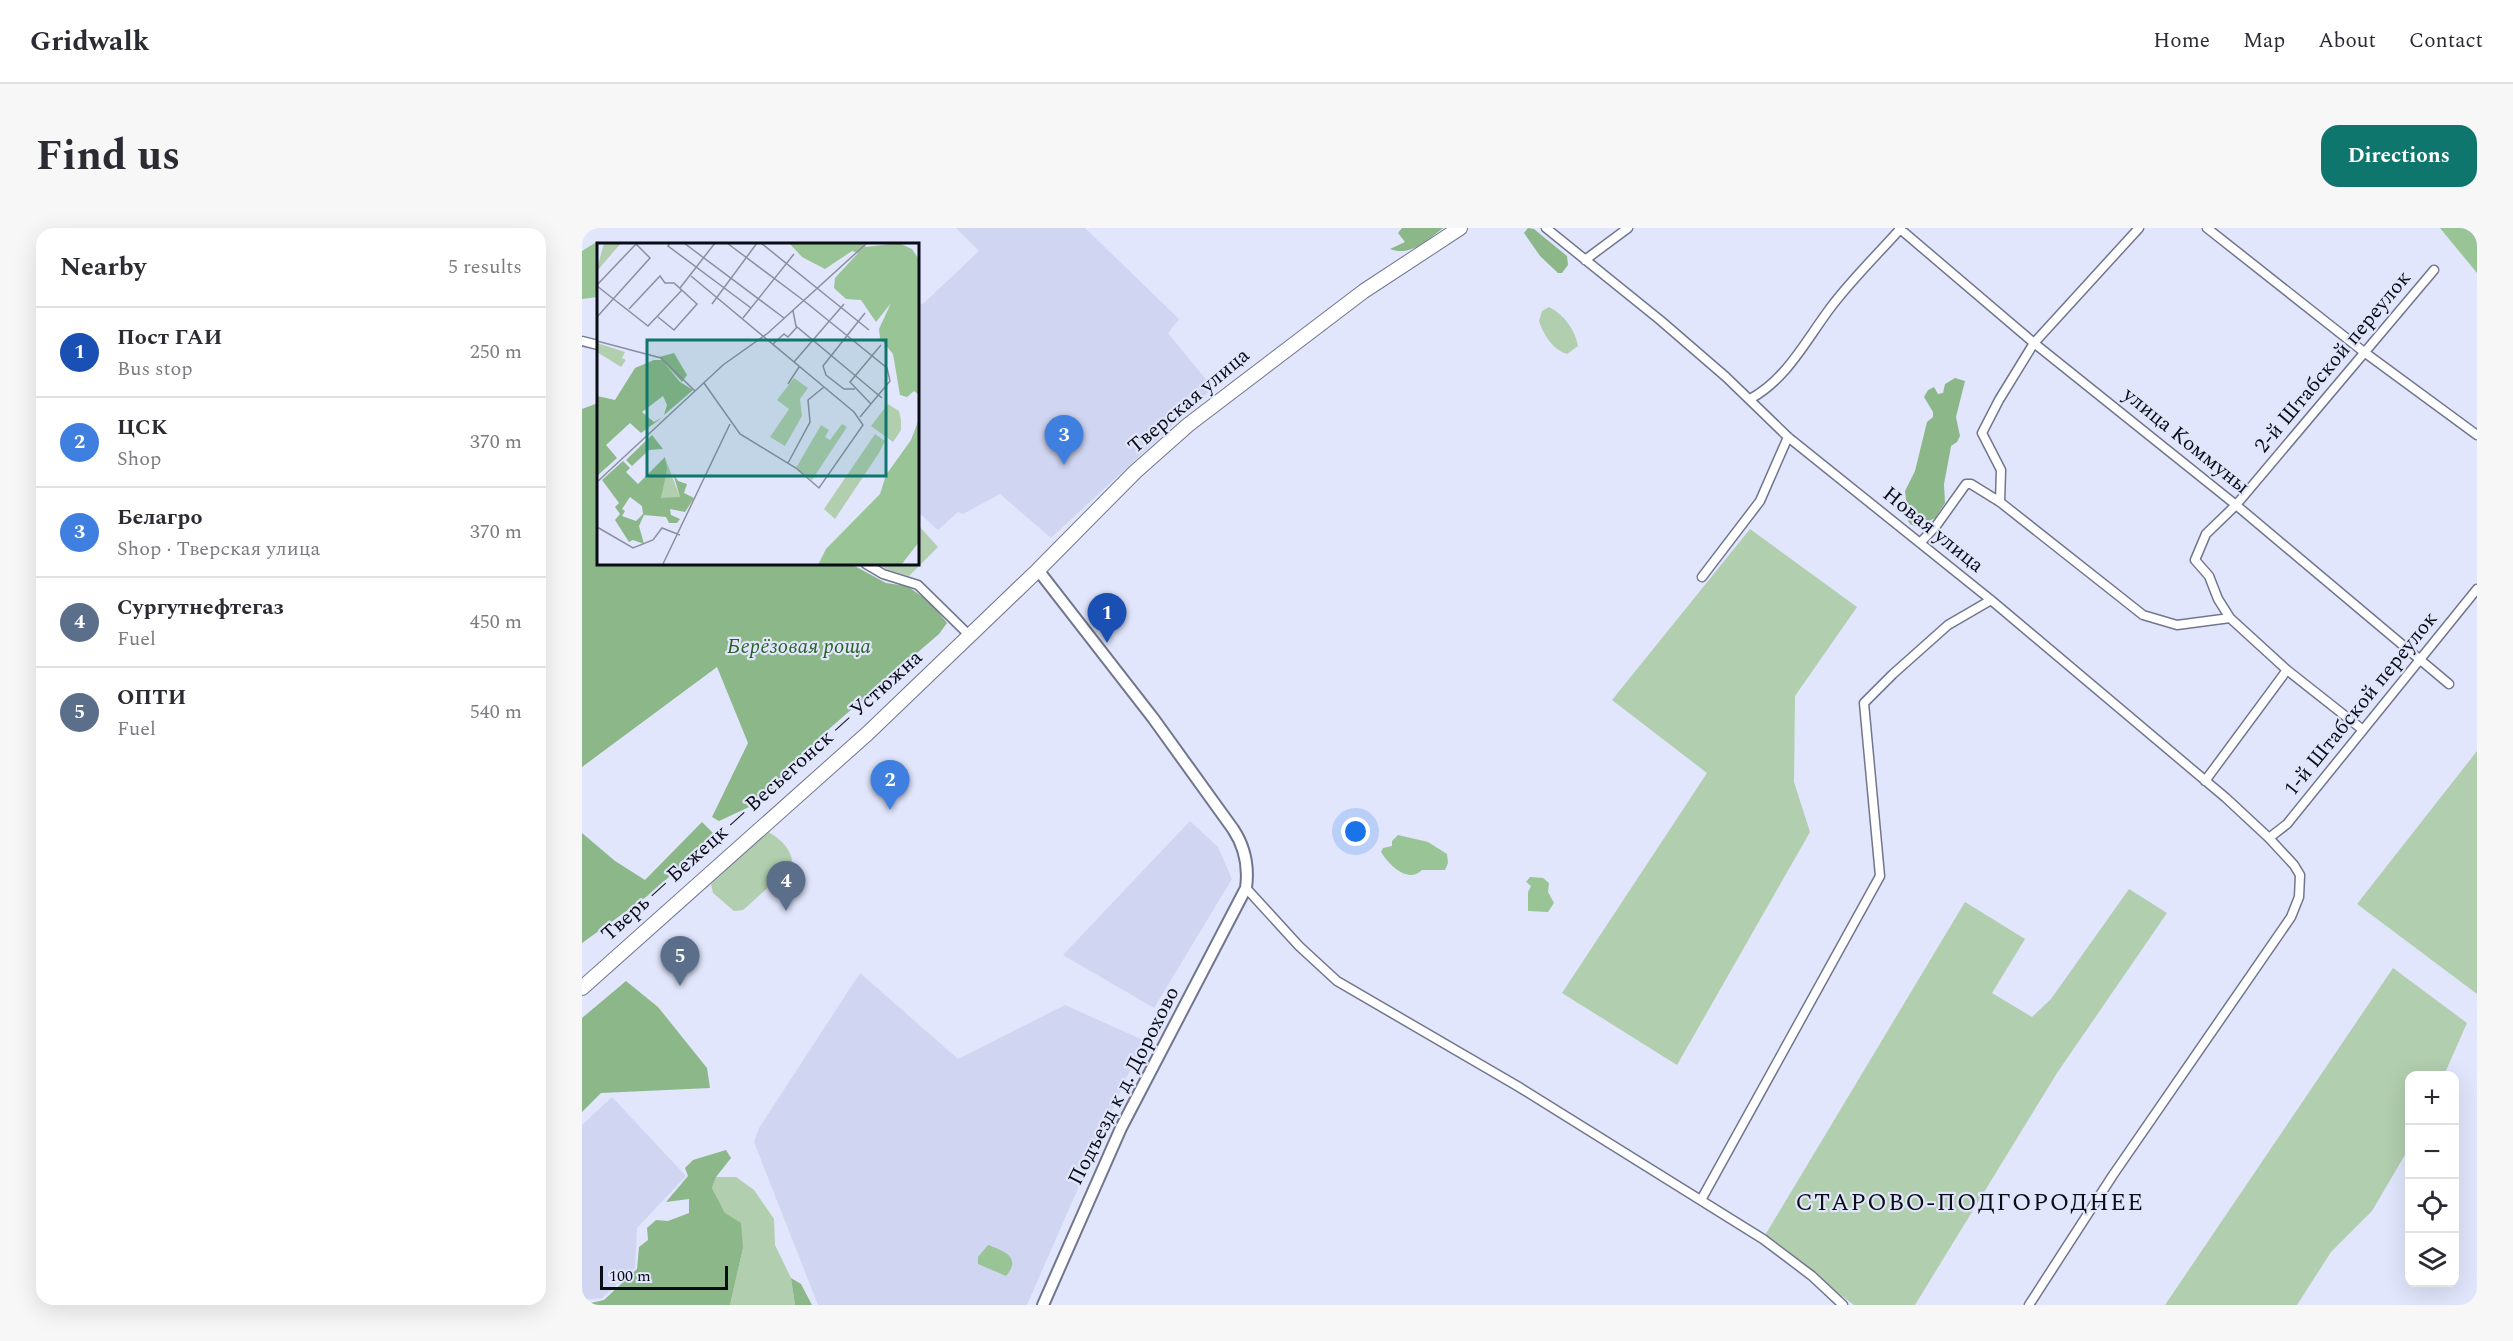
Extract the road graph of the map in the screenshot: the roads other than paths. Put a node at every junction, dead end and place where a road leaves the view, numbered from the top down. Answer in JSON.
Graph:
{"nodes":[{"id":1,"x":1460,"y":228,"type":"edge"},
{"id":2,"x":1546,"y":228,"type":"edge"},
{"id":3,"x":1628,"y":228,"type":"edge"},
{"id":4,"x":1900,"y":228,"type":"edge"},
{"id":5,"x":2139,"y":228,"type":"edge"},
{"id":6,"x":2207,"y":228,"type":"edge"},
{"id":7,"x":1585,"y":260,"type":"junction"},
{"id":8,"x":2434,"y":270,"type":"dead end"},
{"id":9,"x":582,"y":341,"type":"edge"},
{"id":10,"x":2034,"y":343,"type":"junction"},
{"id":11,"x":597,"y":345,"type":"edge"},
{"id":12,"x":2364,"y":352,"type":"junction"},
{"id":13,"x":1750,"y":399,"type":"junction"},
{"id":14,"x":2477,"y":435,"type":"edge"},
{"id":15,"x":1788,"y":437,"type":"junction"},
{"id":16,"x":2000,"y":502,"type":"junction"},
{"id":17,"x":2236,"y":505,"type":"junction"},
{"id":18,"x":1920,"y":543,"type":"junction"},
{"id":19,"x":869,"y":566,"type":"edge"},
{"id":20,"x":1038,"y":570,"type":"junction"},
{"id":21,"x":1702,"y":577,"type":"dead end"},
{"id":22,"x":2477,"y":589,"type":"edge"},
{"id":23,"x":1991,"y":600,"type":"junction"},
{"id":24,"x":2230,"y":618,"type":"junction"},
{"id":25,"x":970,"y":636,"type":"junction"},
{"id":26,"x":2419,"y":659,"type":"junction"},
{"id":27,"x":2287,"y":670,"type":"junction"},
{"id":28,"x":2449,"y":684,"type":"dead end"},
{"id":29,"x":2363,"y":730,"type":"junction"},
{"id":30,"x":2205,"y":781,"type":"junction"},
{"id":31,"x":2268,"y":838,"type":"junction"},
{"id":32,"x":1246,"y":888,"type":"junction"},
{"id":33,"x":582,"y":988,"type":"edge"},
{"id":34,"x":1701,"y":1200,"type":"junction"},
{"id":35,"x":1043,"y":1305,"type":"edge"},
{"id":36,"x":1844,"y":1305,"type":"edge"},
{"id":37,"x":2029,"y":1305,"type":"edge"}],
"edges":[{"from":1,"to":20,"type":"main road","name":"Тверская улица"},
{"from":2,"to":7,"type":"street","name":"Новая улица"},
{"from":3,"to":7,"type":"street"},
{"from":4,"to":10,"type":"street","name":"улица Коммуны"},
{"from":4,"to":13,"type":"street"},
{"from":5,"to":10,"type":"street"},
{"from":6,"to":12,"type":"street"},
{"from":7,"to":13,"type":"street","name":"Новая улица"},
{"from":8,"to":12,"type":"street","name":"2-й Штабской переулок"},
{"from":9,"to":11,"type":"street"},
{"from":10,"to":16,"type":"street"},
{"from":10,"to":17,"type":"street","name":"улица Коммуны"},
{"from":12,"to":14,"type":"street"},
{"from":12,"to":17,"type":"street","name":"2-й Штабской переулок"},
{"from":13,"to":15,"type":"street","name":"Новая улица"},
{"from":15,"to":18,"type":"street","name":"Новая улица"},
{"from":15,"to":21,"type":"street"},
{"from":16,"to":18,"type":"street"},
{"from":16,"to":24,"type":"street"},
{"from":17,"to":24,"type":"street","name":"2-й Штабской переулок"},
{"from":17,"to":26,"type":"street","name":"улица Коммуны"},
{"from":18,"to":23,"type":"street","name":"Новая улица"},
{"from":19,"to":25,"type":"street"},
{"from":20,"to":25,"type":"main road","name":"Тверская улица"},
{"from":20,"to":32,"type":"street"},
{"from":22,"to":26,"type":"street","name":"1-й Штабской переулок"},
{"from":23,"to":30,"type":"street","name":"Новая улица"},
{"from":23,"to":34,"type":"street"},
{"from":24,"to":27,"type":"street"},
{"from":25,"to":33,"type":"main road","name":"Тверь — Бежецк — Весьегонск — Устюжна"},
{"from":26,"to":28,"type":"street","name":"улица Коммуны"},
{"from":26,"to":29,"type":"street","name":"1-й Штабской переулок"},
{"from":27,"to":29,"type":"street"},
{"from":27,"to":30,"type":"street"},
{"from":29,"to":31,"type":"street","name":"1-й Штабской переулок"},
{"from":30,"to":31,"type":"street","name":"Новая улица"},
{"from":31,"to":37,"type":"street","name":"Новая улица"},
{"from":32,"to":34,"type":"street"},
{"from":32,"to":35,"type":"street","name":"Подъезд к д. Дорохово"},
{"from":34,"to":36,"type":"street"}]}
